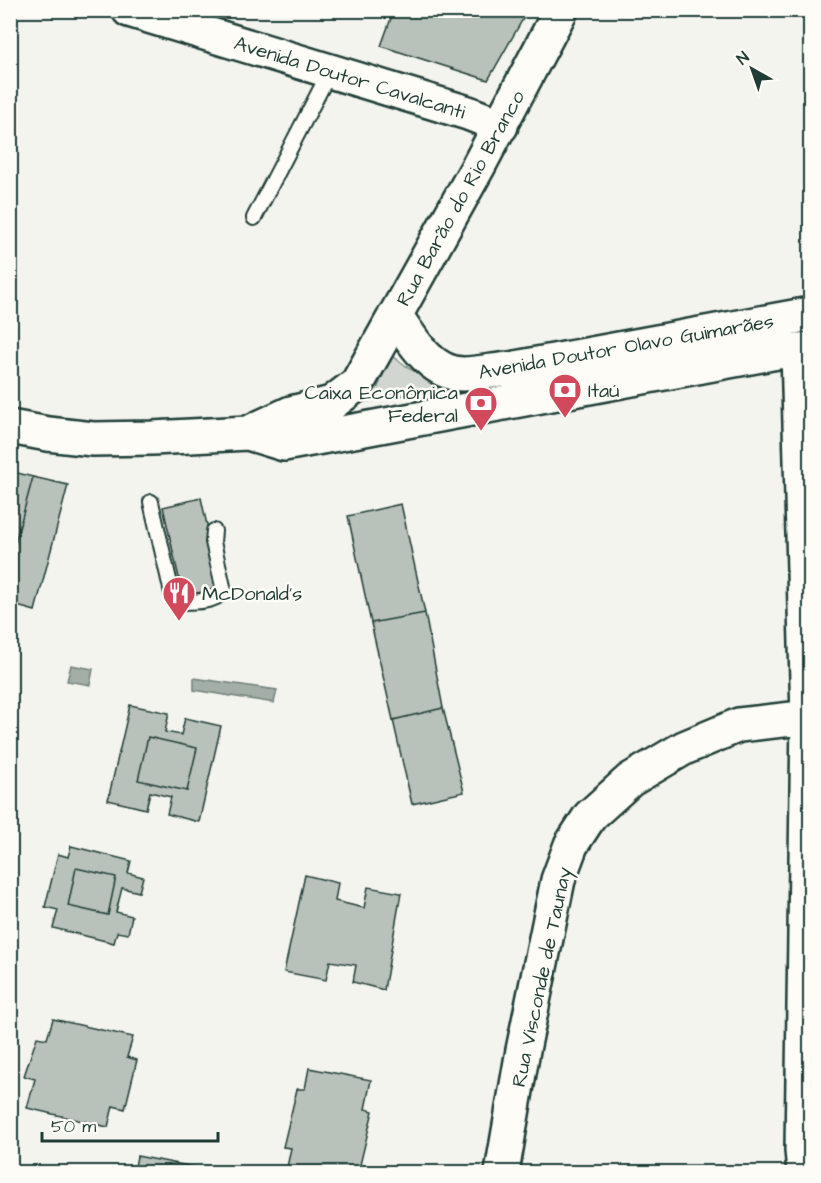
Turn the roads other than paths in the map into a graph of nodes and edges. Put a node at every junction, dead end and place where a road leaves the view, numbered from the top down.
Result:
1 (129, 10) edge
2 (561, 10) edge
3 (330, 71) junction
4 (464, 112) junction
5 (501, 126) junction
6 (254, 218) dead end
7 (441, 233) junction
8 (810, 314) edge
9 (395, 315) junction
10 (806, 345) edge
11 (10, 427) edge
12 (248, 433) junction
13 (151, 502) dead end
14 (214, 531) dead end
15 (809, 717) edge
16 (806, 1157) edge
17 (502, 1173) edge

1 - 3 main road, Avenida Doutor Cavalcanti
2 - 5 main road, Rua Barão do Rio Branco
3 - 4 main road, Avenida Doutor Cavalcanti
3 - 6 lane
4 - 5 main road, Avenida Doutor Cavalcanti
4 - 7 main road
5 - 7 main road, Rua Barão do Rio Branco
7 - 9 main road, Rua Barão do Rio Branco
8 - 9 main road, Avenida Doutor Olavo Guimarães
9 - 12 main road, Rua Barão do Rio Branco
10 - 12 main road, Avenida Doutor Olavo Guimarães
10 - 15 main road
11 - 12 main road
13 - 14 lane
15 - 16 main road
15 - 17 main road, Rua Visconde de Taunay

